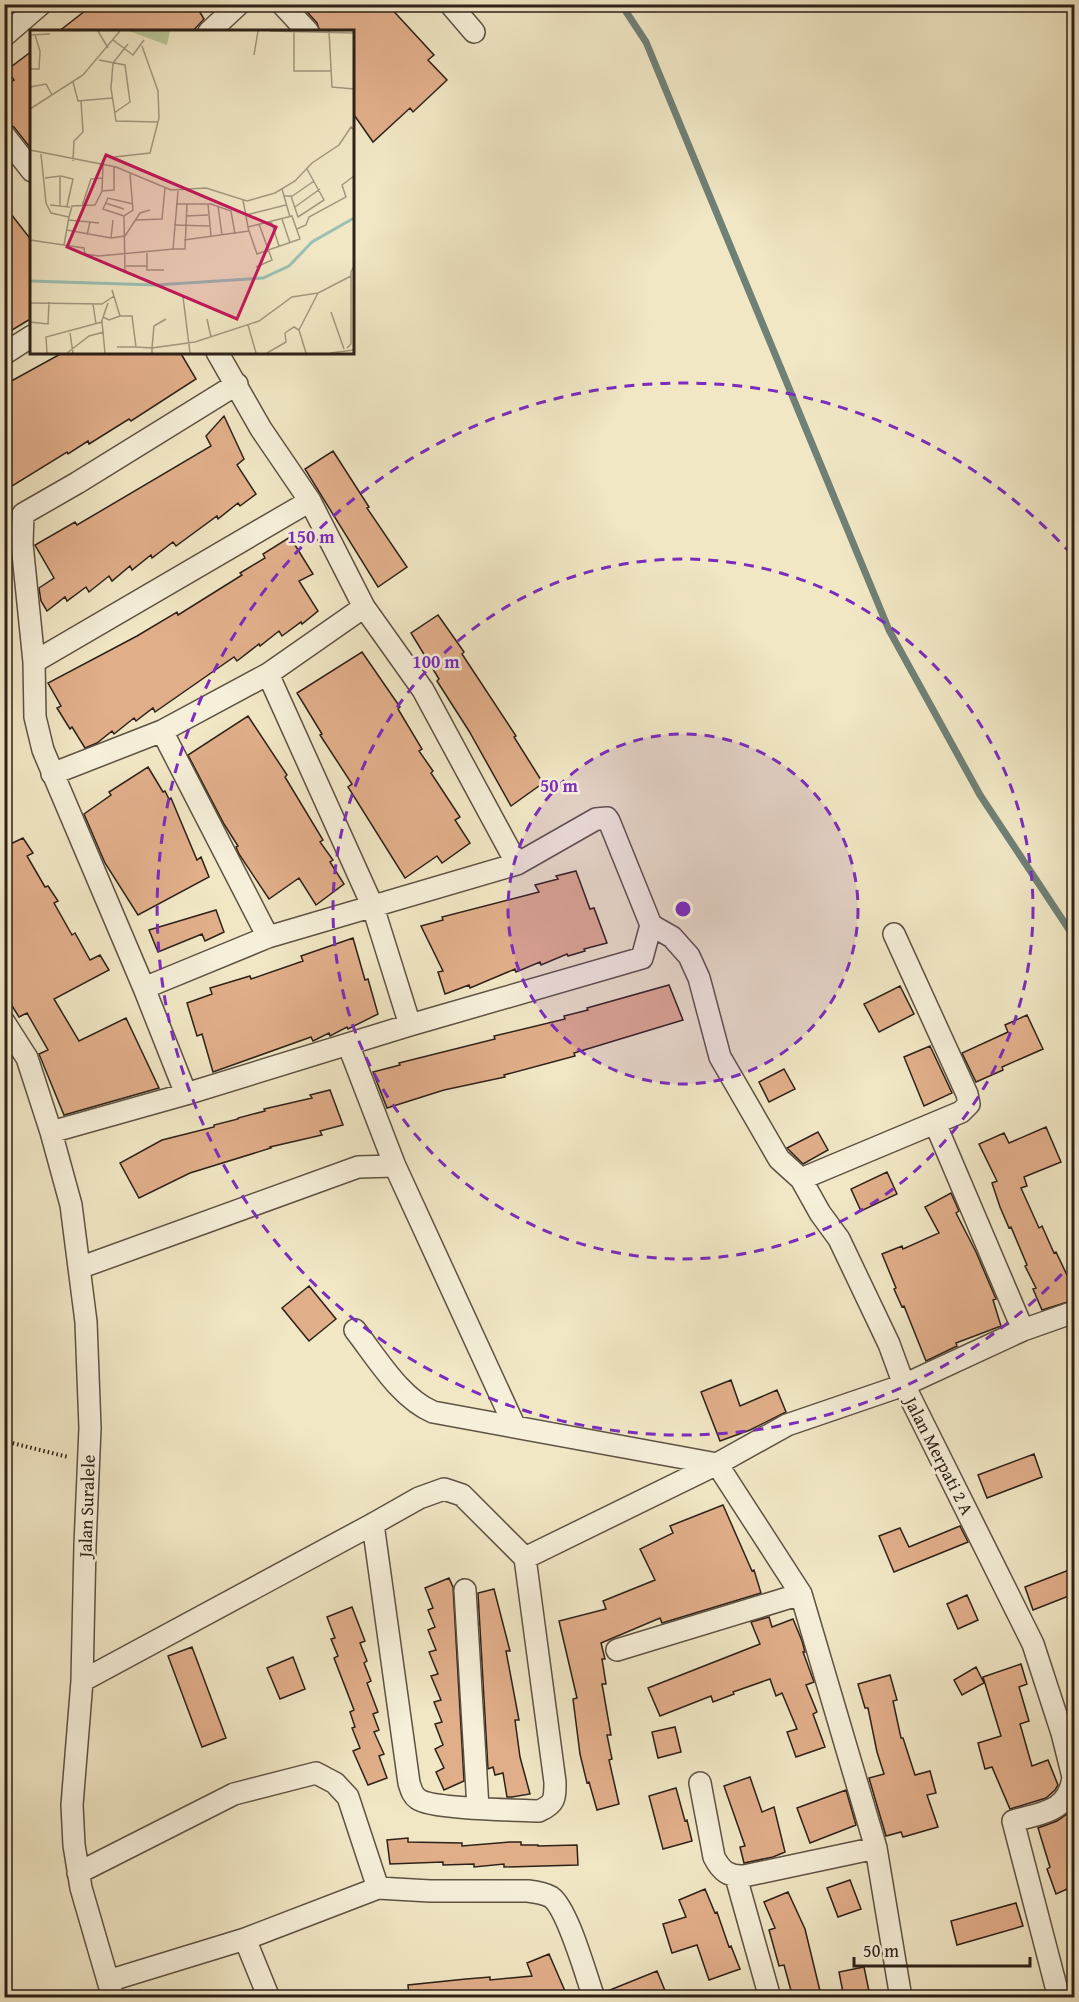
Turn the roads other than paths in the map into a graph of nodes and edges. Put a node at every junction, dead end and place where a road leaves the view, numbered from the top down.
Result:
1 (41, 4) edge
2 (239, 4) edge
3 (282, 4) edge
4 (450, 4) edge
5 (211, 30) edge
6 (306, 30) edge
7 (474, 32) dead end
8 (4, 36) edge
9 (4, 135) edge
10 (30, 168) edge
11 (30, 337) edge
12 (6, 351) edge
13 (218, 354) edge
14 (237, 384) junction
15 (310, 501) junction
16 (364, 607) junction
17 (34, 662) junction
18 (268, 674) junction
19 (162, 731) junction
20 (52, 774) junction
21 (517, 864) junction
22 (373, 907) junction
23 (651, 925) junction
24 (894, 934) dead end
25 (268, 937) junction
26 (144, 988) junction
27 (4, 1022) edge
28 (410, 1025) junction
29 (348, 1044) junction
30 (186, 1094) junction
31 (935, 1123) junction
32 (51, 1132) junction
33 (395, 1166) junction
34 (801, 1179) junction
35 (79, 1268) junction
36 (1074, 1312) edge
37 (355, 1330) dead end
38 (1023, 1330) junction
39 (904, 1385) junction
40 (514, 1427) junction
41 (717, 1464) junction
42 (373, 1524) junction
43 (525, 1558) junction
44 (465, 1590) dead end
45 (801, 1594) junction
46 (617, 1650) dead end
47 (82, 1681) junction
48 (700, 1783) dead end
49 (478, 1808) junction
50 (876, 1848) junction
51 (78, 1874) junction
52 (736, 1876) junction
53 (378, 1888) junction
54 (245, 1940) junction
55 (110, 1989) edge
56 (269, 1998) edge
57 (594, 1998) edge
58 (770, 1998) edge
59 (901, 1998) edge
60 (1059, 1998) edge

1 - 8 street
2 - 5 street
3 - 6 street
4 - 7 street
9 - 10 street
11 - 12 street
13 - 14 street
14 - 15 street
14 - 17 street
15 - 16 street
15 - 17 street
16 - 18 street
16 - 21 street
17 - 20 street
18 - 19 street
18 - 22 street
19 - 20 street
19 - 25 street
20 - 26 street
21 - 22 street
21 - 23 street
22 - 25 street
22 - 28 street
23 - 28 street
23 - 34 street, Jalan Merpati 2 A
24 - 31 street
25 - 26 street
26 - 30 street
27 - 32 street, Jalan Suralele
28 - 29 street
29 - 30 street
29 - 33 street
30 - 32 street
31 - 34 street
31 - 38 street
32 - 35 street, Jalan Suralele
33 - 35 street
33 - 40 street
34 - 39 street, Jalan Merpati 2 A
35 - 47 street, Jalan Suralele
36 - 38 street
37 - 40 street
38 - 39 street
39 - 41 street
39 - 60 street, Jalan Merpati 2 A
40 - 41 street
41 - 43 street
41 - 45 street
42 - 43 street
42 - 47 street
42 - 49 street
43 - 49 street
44 - 49 street
45 - 46 street
45 - 50 street
47 - 51 street, Jalan Suralele
48 - 52 street
50 - 52 street
50 - 59 street
51 - 53 street
51 - 55 street, Jalan Suralele
52 - 58 street
53 - 54 street
53 - 57 street
54 - 55 street
54 - 56 street

